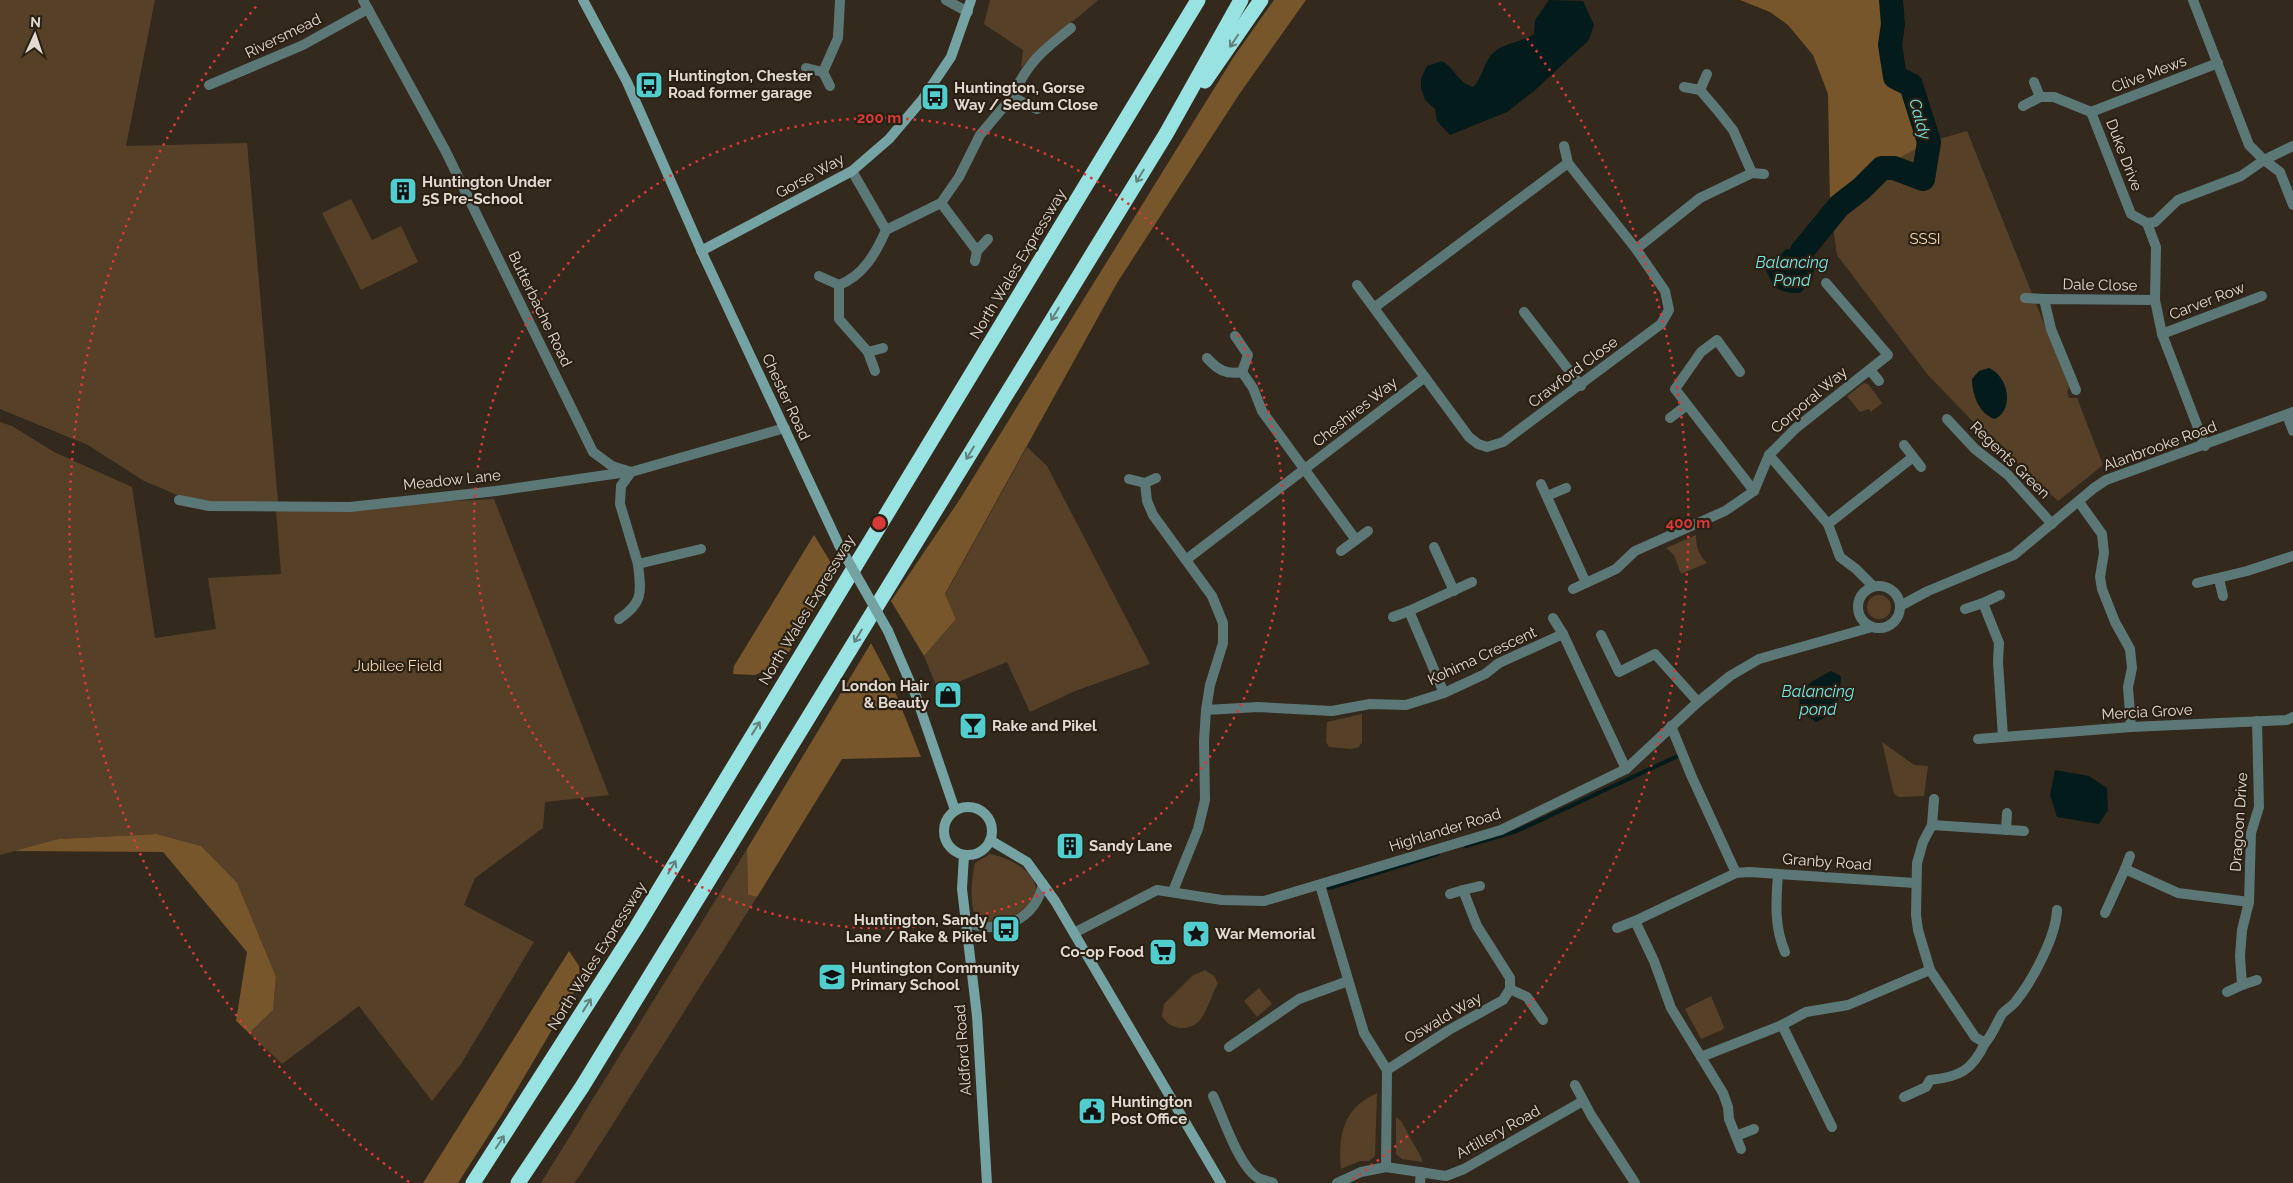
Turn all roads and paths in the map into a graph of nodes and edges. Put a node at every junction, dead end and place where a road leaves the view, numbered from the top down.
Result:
1 (583, 0) edge
2 (840, 0) edge
3 (946, 0) edge
4 (971, 0) edge
5 (1198, 0) edge
6 (1241, 0) edge
7 (1261, 0) edge
8 (2193, 0) edge
9 (365, 5) edge
10 (968, 12) junction
11 (1071, 28) dead end
12 (2218, 63) junction
13 (806, 68) dead end
14 (823, 72) junction
15 (1707, 74) dead end
16 (2034, 82) dead end
17 (209, 85) dead end
18 (830, 86) dead end
19 (1684, 87) dead end
20 (1700, 90) junction
21 (1012, 97) junction
22 (2040, 97) junction
23 (2023, 106) dead end
24 (1037, 109) dead end
25 (2091, 112) junction
26 (1166, 134) junction
27 (1564, 146) dead end
28 (2293, 146) edge
29 (2264, 160) junction
30 (1568, 163) junction
31 (852, 171) junction
32 (1752, 173) junction
33 (1764, 174) dead end
34 (941, 203) junction
35 (2293, 205) edge
36 (2147, 222) junction
37 (886, 230) junction
38 (988, 239) dead end
39 (1636, 249) junction
40 (701, 251) junction
41 (819, 276) dead end
42 (1826, 283) dead end
43 (1357, 285) dead end
44 (839, 286) junction
45 (2262, 296) dead end
46 (2025, 298) dead end
47 (2044, 299) junction
48 (2155, 300) junction
49 (1375, 307) junction
50 (1524, 312) dead end
51 (2162, 334) junction
52 (1235, 336) dead end
53 (883, 348) dead end
54 (868, 352) junction
55 (1207, 358) dead end
56 (1870, 370) junction
57 (875, 371) dead end
58 (1242, 372) junction
59 (1740, 372) dead end
60 (1425, 377) junction
61 (1879, 381) dead end
62 (1581, 386) junction
63 (2076, 390) dead end
64 (1687, 405) junction
65 (2290, 414) edge
66 (1670, 418) dead end
67 (1947, 419) dead end
68 (785, 428) junction
69 (2293, 431) edge
70 (1904, 445) dead end
71 (2205, 446) junction
72 (1769, 455) junction
73 (1913, 457) junction
74 (1921, 467) dead end
75 (1305, 471) junction
76 (631, 472) junction
77 (1156, 478) dead end
78 (1129, 479) dead end
79 (1145, 483) junction
80 (1541, 484) dead end
81 (1566, 488) dead end
82 (1754, 491) junction
83 (1547, 496) junction
84 (179, 500) dead end
85 (2079, 502) junction
86 (1828, 524) junction
87 (2052, 524) junction
88 (1368, 531) dead end
89 (1356, 540) junction
90 (1434, 547) dead end
91 (701, 549) dead end
92 (1341, 551) dead end
93 (2293, 556) edge
94 (1187, 559) junction
95 (638, 564) junction
96 (2219, 579) junction
97 (1472, 582) dead end
98 (1586, 583) junction
99 (2196, 584) dead end
100 (1868, 585) junction
101 (1573, 589) dead end
102 (1454, 591) junction
103 (1896, 594) junction
104 (2000, 595) dead end
105 (1917, 596) junction
106 (2223, 596) dead end
107 (1983, 603) junction
108 (1900, 606) junction
109 (1965, 609) dead end
110 (1409, 611) junction
111 (1393, 617) dead end
112 (1553, 618) dead end
113 (619, 619) dead end
114 (1862, 619) junction
115 (1872, 627) junction
116 (1563, 634) junction
117 (1846, 634) junction
118 (1601, 635) dead end
119 (1444, 693) junction
120 (1698, 702) junction
121 (1206, 710) junction
122 (2293, 717) edge
123 (2257, 721) junction
124 (1671, 726) junction
125 (2131, 727) junction
126 (2003, 737) junction
127 (1978, 739) dead end
128 (1626, 769) junction
129 (1934, 799) dead end
130 (956, 810) junction
131 (2007, 813) dead end
132 (1932, 825) junction
133 (2006, 830) junction
134 (2024, 831) dead end
135 (990, 840) junction
136 (964, 855) junction
137 (2130, 856) dead end
138 (2124, 870) junction
139 (1736, 873) junction
140 (1778, 874) junction
141 (1915, 883) junction
142 (1043, 884) junction
143 (1320, 885) junction
144 (1480, 886) dead end
145 (1463, 890) junction
146 (1173, 891) junction
147 (1450, 894) dead end
148 (2249, 902) junction
149 (2057, 910) dead end
150 (2105, 913) dead end
151 (1635, 921) junction
152 (966, 922) junction
153 (1617, 928) dead end
154 (1074, 933) junction
155 (1780, 938) junction
156 (1792, 938) dead end
157 (1785, 952) dead end
158 (1930, 970) junction
159 (2257, 980) dead end
160 (1348, 981) junction
161 (2242, 985) junction
162 (1510, 989) junction
163 (2227, 992) dead end
164 (1544, 1020) dead end
165 (1782, 1025) junction
166 (1984, 1044) junction
167 (1230, 1047) dead end
168 (1701, 1057) junction
169 (1386, 1070) junction
170 (1575, 1085) dead end
171 (1212, 1096) dead end
172 (1904, 1097) dead end
173 (1583, 1101) junction
174 (1832, 1127) dead end
175 (1754, 1128) dead end
176 (1736, 1136) junction
177 (1742, 1149) dead end
178 (1386, 1167) junction
179 (1420, 1178) edge
180 (473, 1183) edge
181 (518, 1183) edge
182 (987, 1183) edge
183 (1221, 1183) edge
184 (1273, 1183) edge
185 (1338, 1183) edge
186 (1635, 1183) edge

1 - 40 main road, Chester Road
2 - 14 street
3 - 10 street
4 - 10 main road, Gorse Way
180 -> 5 highway, North Wales Expressway
6 - 26 highway
7 -> 26 highway
8 - 12 street
9 - 17 street, Riversmead
9 - 76 street, Butterbache Road
10 - 31 main road, Gorse Way
11 - 21 street
12 - 25 street, Clive Mews
12 - 29 street
13 - 14 street
14 - 18 street
15 - 20 street
16 - 22 street
19 - 20 street
20 - 32 street
21 - 24 street
21 - 34 street
22 - 23 street
22 - 25 street, Duke Drive
25 - 36 street, Duke Drive
26 -> 181 highway
27 - 30 street, Crawford Close
28 - 29 street
29 - 35 street
29 - 36 street
30 - 39 street, Crawford Close
30 - 49 street
31 - 37 street
31 - 40 main road, Gorse Way
32 - 33 street
32 - 39 street
34 - 37 street
34 - 38 street
36 - 48 street
37 - 44 street
39 - 62 street, Crawford Close
40 - 68 main road, Chester Road
41 - 44 street
42 - 56 street, Corporal Way
43 - 49 street, Crawford Close
44 - 54 street
45 - 51 street, Carver Row
46 - 47 street, Dale Close
47 - 48 street, Dale Close
47 - 63 street, Dale Close
48 - 51 street
49 - 60 street, Crawford Close
50 - 62 street
51 - 71 street
52 - 58 street
53 - 54 street
54 - 57 street
55 - 58 street
56 - 61 street, Corporal Way
56 - 72 street, Corporal Way
58 - 75 street
59 - 64 street
60 - 62 street, Crawford Close
60 - 75 street, Cheshires Way
64 - 66 street
64 - 82 street
65 - 69 street
65 - 71 street, Alanbrooke Road
67 - 87 street, Regents Green
68 - 76 street
68 - 130 main road, Chester Road, bridge
70 - 73 street
71 - 85 street, Alanbrooke Road
72 - 82 street
72 - 86 street
73 - 74 street
73 - 86 street
75 - 89 street
75 - 94 street, Cheshires Way
76 - 84 street, Meadow Lane
76 - 95 street
77 - 79 street
78 - 79 street
79 - 94 street
80 - 83 street
81 - 83 street
82 - 98 street
83 - 98 street
85 - 87 street, Alanbrooke Road
85 - 125 street
86 - 100 street
87 - 105 street, Alanbrooke Road
88 - 89 street
89 - 92 street
90 - 102 street
91 - 95 street
93 - 96 street
94 - 121 street
95 - 113 street
96 - 99 street
96 - 106 street
97 - 102 street
98 - 101 street
100 - 103 street
100 - 114 street
102 - 110 street
103 - 105 street, Alanbrooke Road
103 - 108 street
104 - 107 street
105 - 108 street, Alanbrooke Road
107 - 109 street
107 - 126 street
108 - 115 street
110 - 111 street
110 - 119 street
112 - 116 street
114 - 115 street
114 - 117 street, Highlander Road
115 - 117 street, Highlander Road
116 - 119 street, Kohima Crescent
116 - 128 street
117 - 120 street, Highlander Road
118 - 120 street
119 - 121 street, Kohima Crescent
120 - 124 street, Highlander Road
121 - 146 street
122 - 123 street, Mercia Grove
123 - 125 street, Mercia Grove
123 - 148 street, Dragoon Drive
124 - 128 street, Highlander Road
124 - 139 street
125 - 126 street, Mercia Grove
126 - 127 street, Mercia Grove
128 - 143 street, Highlander Road
129 - 132 street
130 - 135 main road
130 - 136 main road
131 - 133 street
132 - 133 street
132 - 141 street
133 - 134 street
135 - 136 main road
135 - 142 main road
136 - 152 main road, Aldford Road
137 - 138 street
138 - 148 street
138 - 150 street
139 - 140 street, Granby Road
139 - 151 street
140 - 141 street, Granby Road
140 - 155 street
141 - 158 street
142 - 152 street
142 - 154 main road
143 - 146 street, Highlander Road
143 - 160 street
144 - 145 street
145 - 147 street
145 - 162 street
146 - 154 street, Highlander Road
148 - 161 street, Dragoon Drive
149 - 166 street
151 - 153 street
151 - 168 street
152 - 182 main road, Aldford Road
154 - 183 main road
155 - 156 street
155 - 157 street
158 - 165 street
158 - 166 street
159 - 161 street
160 - 167 street
160 - 169 street
161 - 163 street
162 - 164 street
162 - 169 street, Oswald Way
165 - 168 street
165 - 174 street
166 - 172 street
168 - 176 street
169 - 178 street
170 - 173 street
171 - 184 street
173 - 179 street, Artillery Road
173 - 186 street
175 - 176 street
176 - 177 street
178 - 179 street, Artillery Road
178 - 185 street, Artillery Road

